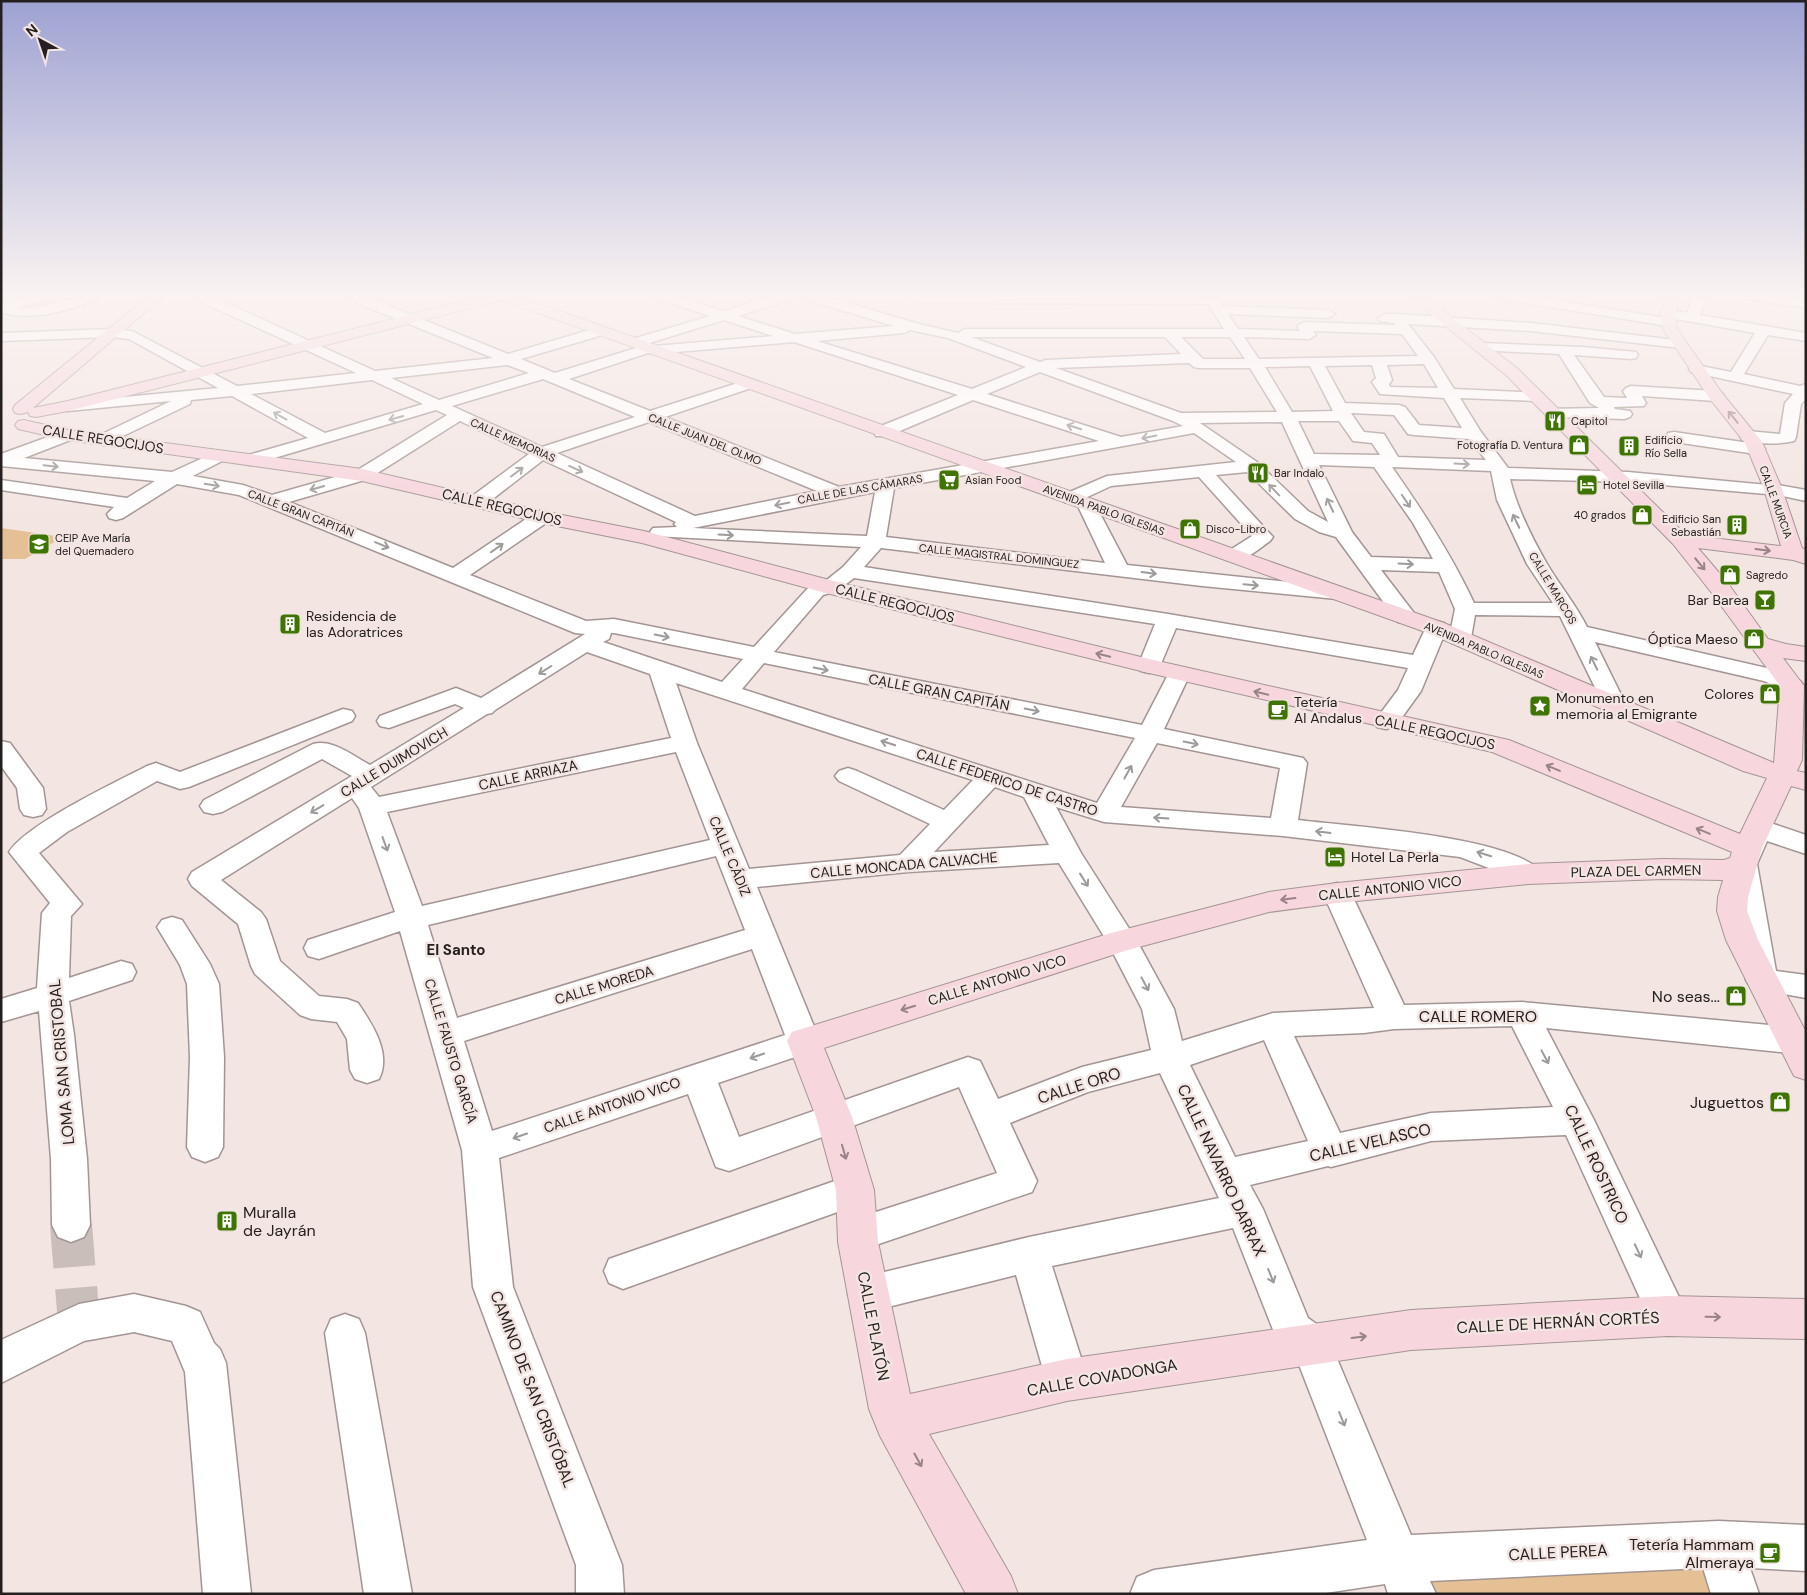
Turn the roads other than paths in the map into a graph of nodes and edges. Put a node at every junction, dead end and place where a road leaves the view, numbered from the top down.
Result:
1 (74, 369) edge
2 (195, 369) edge
3 (210, 369) edge
4 (358, 369) edge
5 (429, 369) edge
6 (533, 369) edge
7 (571, 369) edge
8 (708, 369) edge
9 (892, 369) edge
10 (1029, 369) edge
11 (1045, 369) edge
12 (1259, 369) edge
13 (1319, 369) edge
14 (1381, 369) edge
15 (1435, 369) edge
16 (1509, 369) edge
17 (1576, 369) edge
18 (1694, 369) edge
19 (1707, 369) edge
20 (1740, 369) edge
21 (200, 372) junction
22 (373, 376) junction
23 (549, 376) junction
24 (1735, 377) junction
25 (749, 384) junction
26 (234, 391) junction
27 (1805, 391) edge
28 (1449, 393) junction
29 (198, 395) junction
30 (974, 395) junction
31 (1536, 396) junction
32 (1716, 396) junction
33 (68, 406) junction
34 (438, 406) junction
35 (1607, 408) junction
36 (3, 410) dead end
37 (1342, 412) junction
38 (1552, 412) junction
39 (459, 415) junction
40 (1638, 415) dead end
41 (648, 416) junction
42 (1287, 416) junction
43 (1179, 418) junction
44 (22, 419) junction
45 (1196, 428) junction
46 (882, 432) junction
47 (1474, 434) junction
48 (68, 435) junction
49 (1674, 437) dead end
50 (323, 439) junction
51 (104, 440) junction
52 (1121, 442) junction
53 (1752, 443) junction
54 (542, 453) junction
55 (218, 456) junction
56 (1308, 459) junction
57 (251, 460) junction
58 (1385, 460) junction
59 (2, 461) edge
60 (1251, 466) junction
61 (984, 467) junction
62 (1501, 470) junction
63 (1203, 471) junction
64 (362, 475) junction
65 (174, 478) junction
66 (1619, 478) junction
67 (1, 485) edge
68 (885, 485) junction
69 (1774, 490) junction
70 (837, 493) junction
71 (1806, 496) edge
72 (272, 501) junction
73 (478, 501) junction
74 (1079, 501) junction
75 (130, 504) junction
76 (113, 516) dead end
77 (542, 516) junction
78 (692, 522) junction
79 (1343, 533) junction
80 (652, 534) junction
81 (1680, 540) junction
82 (876, 542) junction
83 (1234, 556) junction
84 (1801, 556) edge
85 (1366, 562) junction
86 (1447, 566) junction
87 (1120, 570) junction
88 (850, 571) junction
89 (457, 575) junction
90 (830, 587) junction
91 (1337, 593) junction
92 (1466, 609) junction
93 (1568, 610) junction
94 (1406, 617) junction
95 (1168, 620) junction
96 (614, 626) joint
97 (1436, 628) junction
98 (1580, 632) junction
99 (585, 636) junction
100 (1460, 638) junction
101 (1760, 644) junction
102 (1806, 654) edge
103 (757, 656) junction
104 (1420, 663) junction
105 (1149, 666) junction
106 (660, 670) junction
107 (1179, 674) junction
108 (1799, 677) edge
109 (727, 691) junction
110 (1616, 707) junction
111 (484, 708) junction
112 (343, 716) dead end
113 (389, 721) dead end
114 (1386, 722) junction
115 (1149, 734) junction
116 (685, 743) junction
117 (1, 748) edge
118 (1796, 772) edge
119 (848, 776) dead end
120 (990, 777) junction
121 (366, 790) junction
122 (1035, 792) junction
123 (214, 806) dead end
124 (33, 809) dead end
125 (1104, 814) junction
126 (946, 821) junction
127 (1283, 827) junction
128 (725, 845) junction
129 (1806, 845) edge
130 (1750, 847) junction
131 (1067, 853) junction
132 (908, 864) junction
133 (1528, 874) junction
134 (740, 880) junction
135 (1337, 893) junction
136 (411, 918) junction
137 (172, 927) dead end
138 (763, 935) junction
139 (1122, 940) junction
140 (319, 948) dead end
141 (121, 972) dead end
142 (1762, 980) junction
143 (1806, 987) edge
144 (52, 994) junction
145 (3, 1012) dead end
146 (1522, 1014) junction
147 (1394, 1016) junction
148 (1273, 1025) junction
149 (446, 1034) junction
150 (804, 1041) junction
151 (1798, 1053) edge
152 (1170, 1058) junction
153 (367, 1070) dead end
154 (698, 1076) junction
155 (834, 1117) junction
156 (989, 1118) junction
157 (1577, 1120) junction
158 (205, 1147) dead end
159 (480, 1150) junction
160 (1331, 1152) junction
161 (1225, 1175) junction
162 (855, 1190) junction
163 (1244, 1210) junction
164 (71, 1225) tunnel mouth
165 (858, 1234) junction
166 (1029, 1254) junction
167 (623, 1271) dead end
168 (868, 1294) junction
169 (1668, 1316) junction
170 (1806, 1319) edge
171 (345, 1333) dead end
172 (1311, 1344) junction
173 (1, 1363) edge
174 (1067, 1380) junction
175 (896, 1420) junction
176 (1718, 1544) junction
177 (1806, 1548) edge
178 (1406, 1576) edge
179 (228, 1594) edge
180 (388, 1594) edge
181 (600, 1594) edge
182 (993, 1594) edge
183 (1154, 1594) edge
184 (1735, 1594) edge

1 - 44 street
2 - 21 street
3 - 21 street
4 - 22 street, CALLE MEMORIAS
5 - 22 street
6 - 23 street, CALLE JUAN DEL OLMO
7 - 23 street
8 - 25 street, AVENIDA PABLO IGLESIAS
9 - 30 street
10 - 30 street
11 - 43 street
12 - 42 street
13 - 37 street
14 - 28 street
15 - 28 street
16 - 31 street
17 - 35 street
18 - 32 street, CALLE MURCIA
19 - 24 street
20 - 24 street
21 - 26 street
21 - 33 street
22 - 26 street
22 - 34 street, CALLE MEMORIAS
23 - 34 street
23 - 41 street, CALLE JUAN DEL OLMO
24 - 27 street
25 - 41 street
25 - 46 street, AVENIDA PABLO IGLESIAS
26 - 29 street
50 -> 26 street
27 - 53 street
28 - 31 street
28 - 47 street
29 - 33 street
29 - 51 street
30 - 46 street
52 -> 30 street
31 - 38 street
32 - 35 street
53 -> 32 street, CALLE MURCIA
33 - 44 street
34 - 39 street, CALLE MEMORIAS
34 -> 50 street
35 - 38 street
35 - 40 street
36 - 44 street
37 - 42 street
37 - 47 street
37 - 58 street
38 - 66 street
39 - 54 street, CALLE MEMORIAS
39 - 64 street
41 - 54 street
41 - 70 street, CALLE JUAN DEL OLMO
42 - 43 street
42 - 56 street
43 - 45 street
44 - 48 street, CALLE REGOCIJOS
45 -> 52 street, CALLE DE LAS CÁMARAS
45 - 60 street
46 - 61 street, AVENIDA PABLO IGLESIAS
47 - 62 street
48 - 51 street, CALLE REGOCIJOS
48 - 59 street
49 - 53 street, CALLE MURCIA
50 - 57 street
51 - 55 street, CALLE REGOCIJOS
52 - 61 street, CALLE DE LAS CÁMARAS
53 - 69 street, CALLE MURCIA
73 -> 54 street
54 -> 78 street, CALLE MEMORIAS
55 - 57 street, CALLE REGOCIJOS
55 - 65 street
56 - 58 street
79 -> 56 street
57 - 64 street, CALLE REGOCIJOS
58 -> 62 street
58 -> 86 street
59 -> 65 street, CALLE GRAN CAPITÁN
60 - 63 street
79 -> 60 street
61 - 68 street, CALLE DE LAS CÁMARAS
61 - 74 street, AVENIDA PABLO IGLESIAS
62 - 66 street
93 -> 62 street, CALLE MARCOS
63 - 74 street
63 - 83 street
64 -> 72 street
64 - 73 street, CALLE REGOCIJOS
65 -> 72 street, CALLE GRAN CAPITÁN
65 - 75 street
66 - 69 street
66 - 81 street
67 - 75 street
68 - 70 street, CALLE DE LAS CÁMARAS
68 - 82 street
69 - 71 street
69 - 84 street, CALLE MURCIA
70 -> 78 street, CALLE DE LAS CÁMARAS
72 -> 89 street, CALLE GRAN CAPITÁN
73 - 77 street, CALLE REGOCIJOS
74 - 83 street, AVENIDA PABLO IGLESIAS
74 - 87 street
75 - 76 street
77 - 80 street, CALLE REGOCIJOS
89 -> 77 street
78 - 80 street, CALLE DE LAS CÁMARAS
79 - 85 street
80 -> 82 street, CALLE MAGISTRAL DOMINGUEZ
80 - 90 street, CALLE REGOCIJOS
81 -> 84 street
81 -> 101 street
82 - 87 street, CALLE MAGISTRAL DOMINGUEZ
82 - 88 street
83 - 91 street, AVENIDA PABLO IGLESIAS
85 -> 86 street
85 - 94 street
86 - 92 street
87 -> 91 street, CALLE MAGISTRAL DOMINGUEZ
88 - 90 street
88 - 95 street
89 - 99 street, CALLE GRAN CAPITÁN
90 - 103 street
105 -> 90 street, CALLE REGOCIJOS
91 - 94 street, AVENIDA PABLO IGLESIAS
92 - 93 street
92 - 100 street
93 - 98 street, CALLE MARCOS
94 - 97 street, AVENIDA PABLO IGLESIAS
95 - 104 street
95 - 105 street
96 - 99 street, CALLE DUIMOVICH
96 -> 103 street, CALLE GRAN CAPITÁN
97 - 100 street, AVENIDA PABLO IGLESIAS
97 - 104 street
98 - 108 street
110 -> 98 street, CALLE MARCOS
99 - 106 street, CALLE FEDERICO DE CASTRO
99 -> 111 street, CALLE DUIMOVICH
100 - 110 street, AVENIDA PABLO IGLESIAS
101 - 102 street
101 - 108 street
103 - 109 street
103 -> 115 street, CALLE GRAN CAPITÁN
104 - 114 street
105 - 107 street, CALLE REGOCIJOS
106 - 109 street, CALLE FEDERICO DE CASTRO
106 - 116 street, CALLE CÁDIZ
114 -> 107 street, CALLE REGOCIJOS
107 - 115 street
108 - 118 street
120 -> 109 street, CALLE FEDERICO DE CASTRO
110 - 118 street, AVENIDA PABLO IGLESIAS
111 - 113 street
111 - 121 street, CALLE DUIMOVICH
112 - 144 street, LOMA SAN CRISTOBAL
130 -> 114 street, CALLE REGOCIJOS
125 -> 115 street
115 -> 127 street, CALLE GRAN CAPITÁN
116 - 121 street, CALLE ARRIAZA
116 - 128 street, CALLE CÁDIZ
117 - 124 street
118 - 130 street
119 - 126 street
120 - 122 street, CALLE FEDERICO DE CASTRO
120 - 126 street
121 - 123 street
121 -> 136 street, CALLE FAUSTO GARCÍA
121 -> 153 street, CALLE DUIMOVICH
122 - 125 street, CALLE FEDERICO DE CASTRO
122 - 131 street, CALLE NAVARRO DARRAX
127 -> 125 street, CALLE FEDERICO DE CASTRO
126 - 132 street
133 -> 127 street, CALLE FEDERICO DE CASTRO
128 - 134 street, CALLE CÁDIZ
128 - 136 street
129 - 130 street
130 - 133 street, PLAZA DEL CARMEN
130 - 142 street
131 - 132 street, CALLE MONCADA CALVACHE
131 -> 139 street, CALLE NAVARRO DARRAX
132 - 134 street, CALLE MONCADA CALVACHE
133 - 135 street, CALLE ANTONIO VICO
134 - 138 street, CALLE CÁDIZ
135 -> 139 street, CALLE ANTONIO VICO
135 - 147 street
136 - 140 street
136 - 149 street, CALLE FAUSTO GARCÍA
137 - 158 street
138 - 149 street, CALLE MOREDA
138 - 150 street, CALLE CÁDIZ
139 -> 150 street, CALLE ANTONIO VICO
139 -> 152 street, CALLE NAVARRO DARRAX
141 - 144 street
142 - 143 street
142 - 151 street
144 - 145 street
144 - 164 street, LOMA SAN CRISTOBAL
146 - 147 street, CALLE ROMERO
146 - 151 street, CALLE ROMERO
146 -> 157 street, CALLE ROSTRICO
147 - 148 street, CALLE ROMERO
148 - 152 street, CALLE ROMERO
148 - 160 street
149 - 159 street, CALLE FAUSTO GARCÍA
150 -> 154 street, CALLE ANTONIO VICO
150 - 155 street, CALLE PLATÓN
152 - 156 street, CALLE ORO
152 - 161 street, CALLE NAVARRO DARRAX
154 - 155 street
154 -> 159 street, CALLE ANTONIO VICO
155 - 156 street
155 -> 162 street, CALLE PLATÓN
156 - 165 street
157 - 160 street, CALLE VELASCO
157 -> 169 street, CALLE ROSTRICO
159 - 181 street, CAMINO DE SAN CRISTÓBAL
160 - 161 street, CALLE VELASCO
161 - 163 street, CALLE NAVARRO DARRAX
162 - 165 street, CALLE PLATÓN
162 - 167 street
163 - 166 street
163 -> 172 street, CALLE NAVARRO DARRAX
165 - 168 street, CALLE PLATÓN
166 - 168 street
166 - 174 street
168 - 175 street, CALLE PLATÓN
169 -> 170 street, CALLE DE HERNÁN CORTÉS
172 -> 169 street, CALLE DE HERNÁN CORTÉS
171 - 180 street
172 - 174 street, CALLE COVADONGA
172 -> 178 street, CALLE NAVARRO DARRAX
173 - 179 street
174 - 175 street, CALLE COVADONGA
175 -> 182 street, CALLE PLATÓN
176 - 177 street, CALLE PEREA
176 - 178 street, CALLE PEREA
176 - 184 street
178 - 183 street, CALLE PEREA

